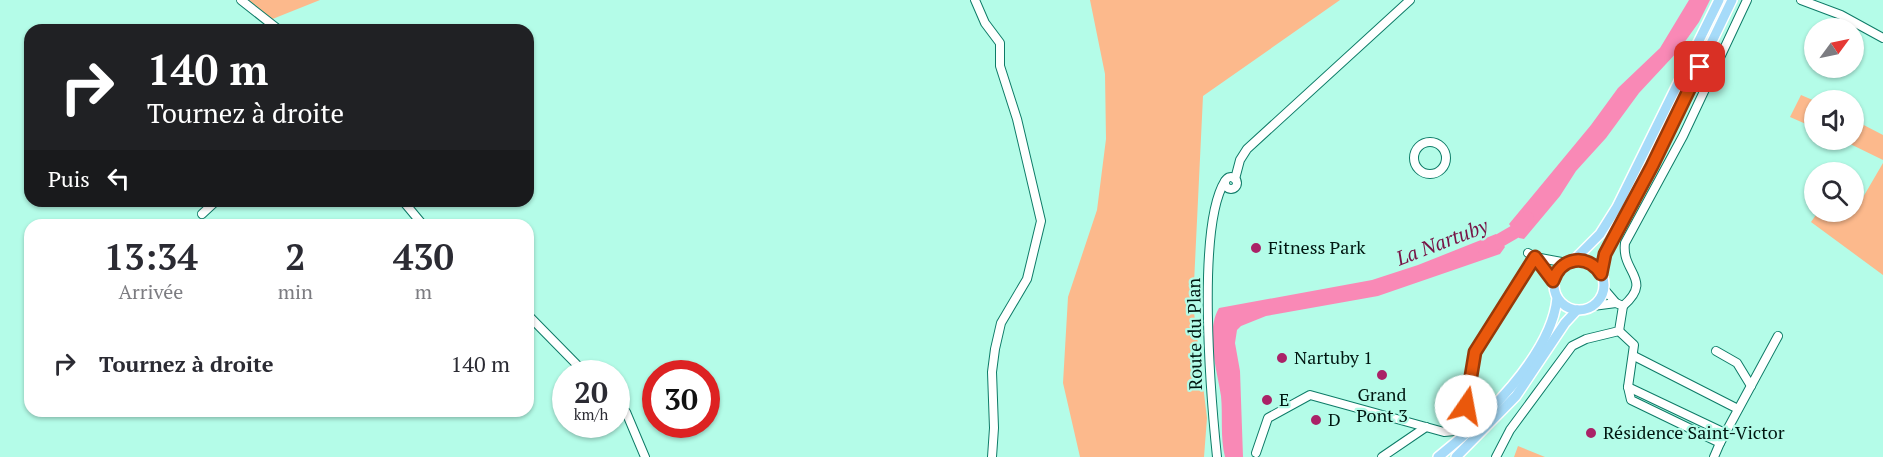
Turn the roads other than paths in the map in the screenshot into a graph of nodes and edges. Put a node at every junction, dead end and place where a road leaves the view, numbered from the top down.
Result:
1 (241, 0) edge
2 (975, 0) edge
3 (1410, 0) edge
4 (1719, 0) edge
5 (1732, 0) edge
6 (1747, 0) edge
7 (1801, 0) edge
8 (271, 24) edge
9 (1883, 38) edge
10 (1240, 160) junction
11 (1423, 173) joint
12 (1235, 179) junction
13 (1226, 181) junction
14 (1231, 189) junction
15 (210, 207) edge
16 (409, 207) edge
17 (1216, 210) junction
18 (202, 214) dead end
19 (418, 219) edge
20 (1531, 255) junction
21 (1570, 261) junction
22 (1601, 274) junction
23 (1553, 281) junction
24 (1604, 289) junction
25 (1557, 298) junction
26 (1619, 305) junction
27 (1593, 306) junction
28 (1577, 310) junction
29 (534, 321) edge
30 (1619, 331) junction
31 (1778, 336) dead end
32 (1716, 351) dead end
33 (1634, 356) junction
34 (572, 360) edge
35 (1750, 386) junction
36 (1628, 387) junction
37 (1738, 409) junction
38 (630, 421) edge
39 (1426, 427) junction
40 (1725, 433) junction
41 (1720, 443) junction
42 (1256, 453) dead end
43 (645, 457) edge
44 (992, 457) edge
45 (1216, 457) edge
46 (1382, 457) edge
47 (1438, 457) edge
48 (1456, 457) edge
49 (1497, 457) edge
50 (1714, 457) edge

1 - 8 street
2 - 44 street
3 - 10 street, Route du Plan
4 - 21 main road
5 - 22 main road
6 - 26 street
7 - 9 street
10 - 12 street, Route du Plan
10 - 13 street, Route du Plan
11 - 11 street
12 - 13 street
12 - 14 street
13 - 14 street
13 - 17 street, Route du Plan
14 - 17 street, Route du Plan
15 - 18 street
16 - 19 street
17 - 45 street, Route du Plan
20 - 21 street
20 - 23 street
20 - 39 street
21 - 22 main road
21 - 23 main road
22 - 24 main road
23 - 25 main road
24 - 26 street
24 - 27 main road
25 - 28 main road
25 - 47 main road
26 - 27 street
26 - 30 street
27 - 28 main road
28 - 48 main road
29 - 34 street
30 - 33 street
30 - 49 street
31 - 35 street
32 - 35 street
33 - 36 street
33 - 37 street
35 - 37 street
36 - 40 street
36 - 41 street
37 - 40 street
38 - 43 street
39 - 42 street
39 - 46 street
40 - 41 street
41 - 50 street

